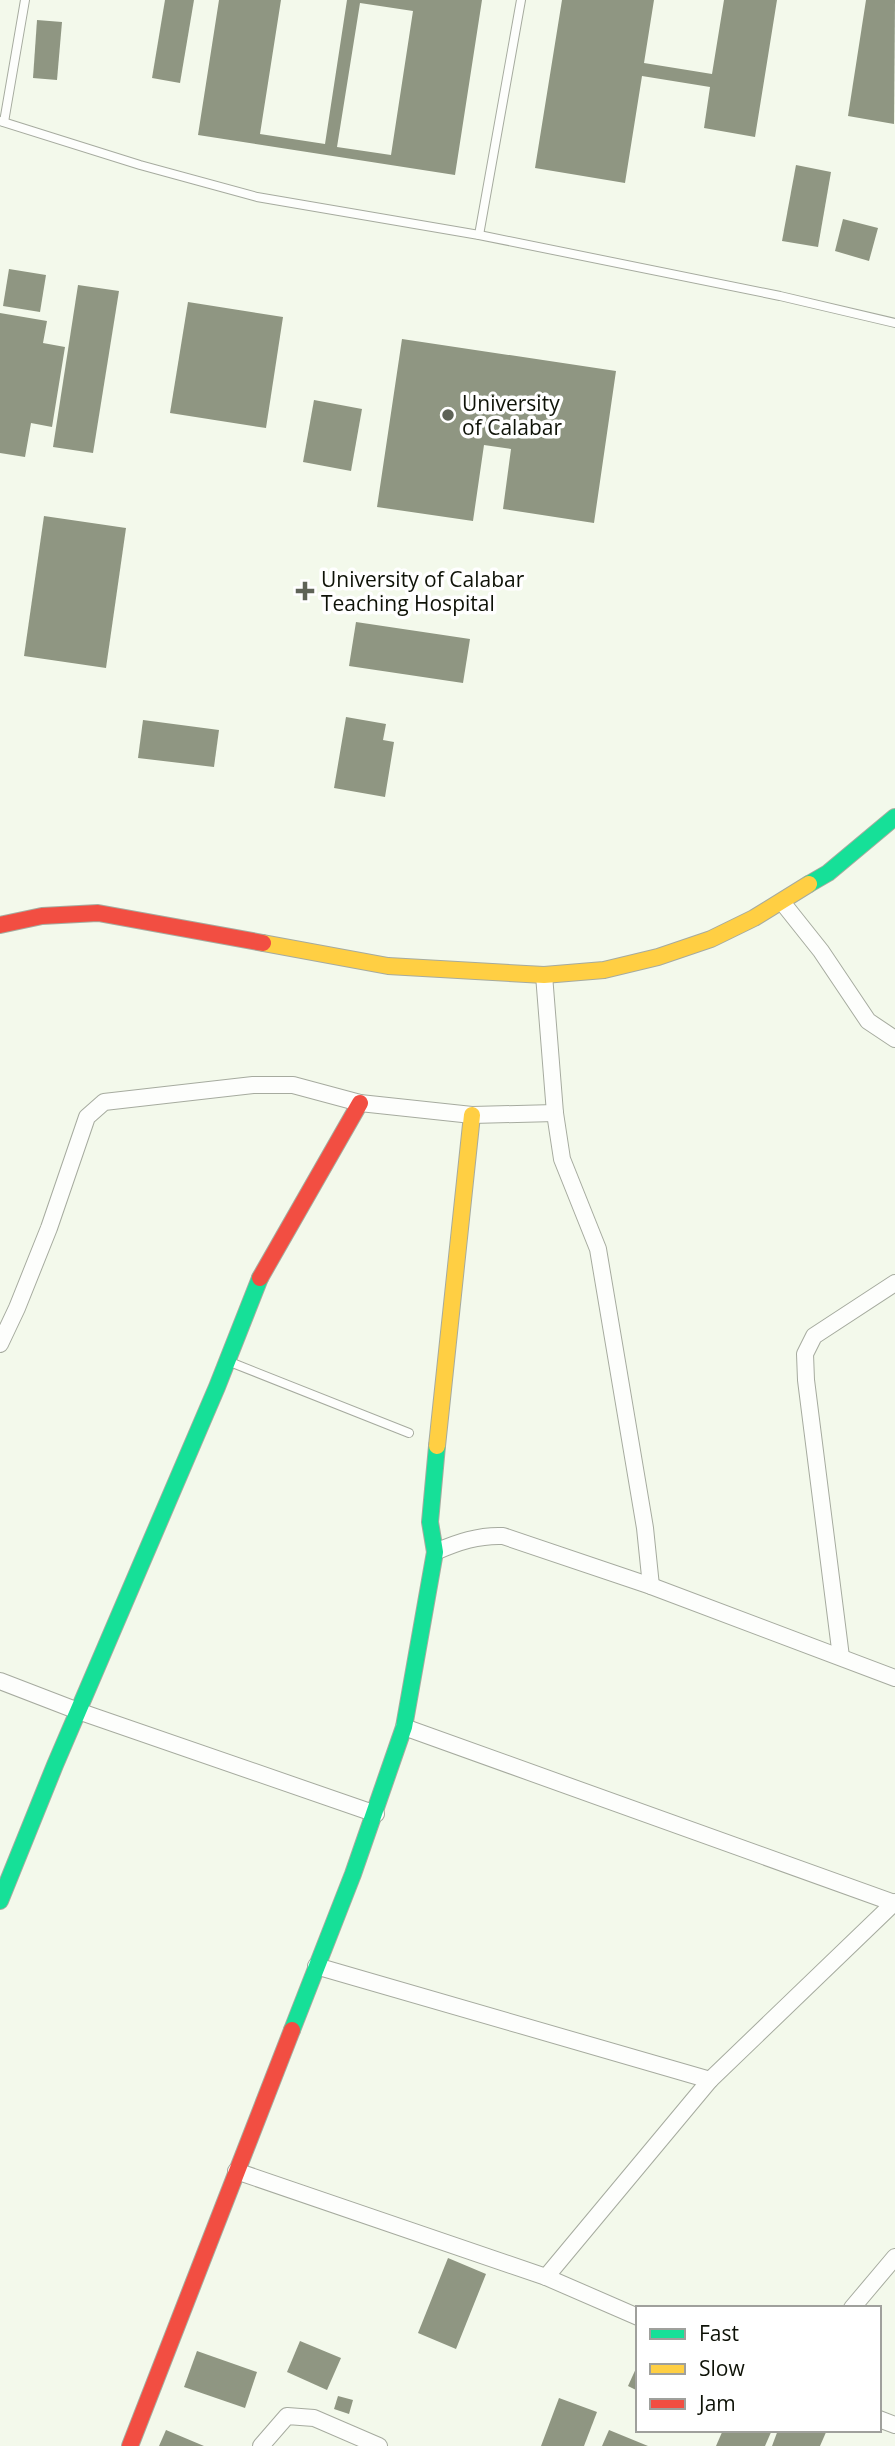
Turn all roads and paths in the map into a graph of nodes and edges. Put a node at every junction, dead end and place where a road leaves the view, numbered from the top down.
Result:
1 (25, 0) edge
2 (521, 0) edge
3 (2, 122) edge
4 (479, 234) junction
5 (895, 323) edge
6 (895, 817) edge
7 (782, 902) junction
8 (0, 925) edge
9 (544, 975) junction
10 (895, 1040) edge
11 (360, 1103) junction
12 (555, 1113) junction
13 (472, 1115) junction
14 (895, 1283) edge
15 (0, 1344) edge
16 (227, 1361) junction
17 (409, 1433) dead end
18 (435, 1552) junction
19 (651, 1586) junction
20 (841, 1657) junction
21 (895, 1678) edge
22 (0, 1681) edge
23 (78, 1711) junction
24 (404, 1727) junction
25 (376, 1814) junction
26 (0, 1901) edge
27 (894, 1903) edge
28 (316, 1966) junction
29 (710, 2080) junction
30 (236, 2171) junction
31 (895, 2257) edge
32 (546, 2277) junction
33 (854, 2306) edge
34 (636, 2316) edge
35 (130, 2446) edge
36 (261, 2446) edge
37 (379, 2446) edge

1 - 3 lane
2 - 4 lane
3 - 4 lane
4 - 5 lane
6 - 7 street
7 - 9 street
7 - 10 street
8 - 9 street
9 - 12 street
11 - 13 street
11 - 15 street
11 - 16 street
12 - 13 street
12 - 19 street
13 - 18 street
14 - 20 street
16 - 17 lane
16 - 23 street
18 - 19 street
18 - 24 street
19 - 20 street
20 - 21 street
22 - 23 street
23 - 25 street
23 - 26 street
24 - 25 street
24 - 27 street
25 - 28 street
27 - 29 street
28 - 29 street
28 - 30 street
29 - 32 street
30 - 32 street
30 - 35 street
31 - 33 street
32 - 34 street
36 - 37 street

